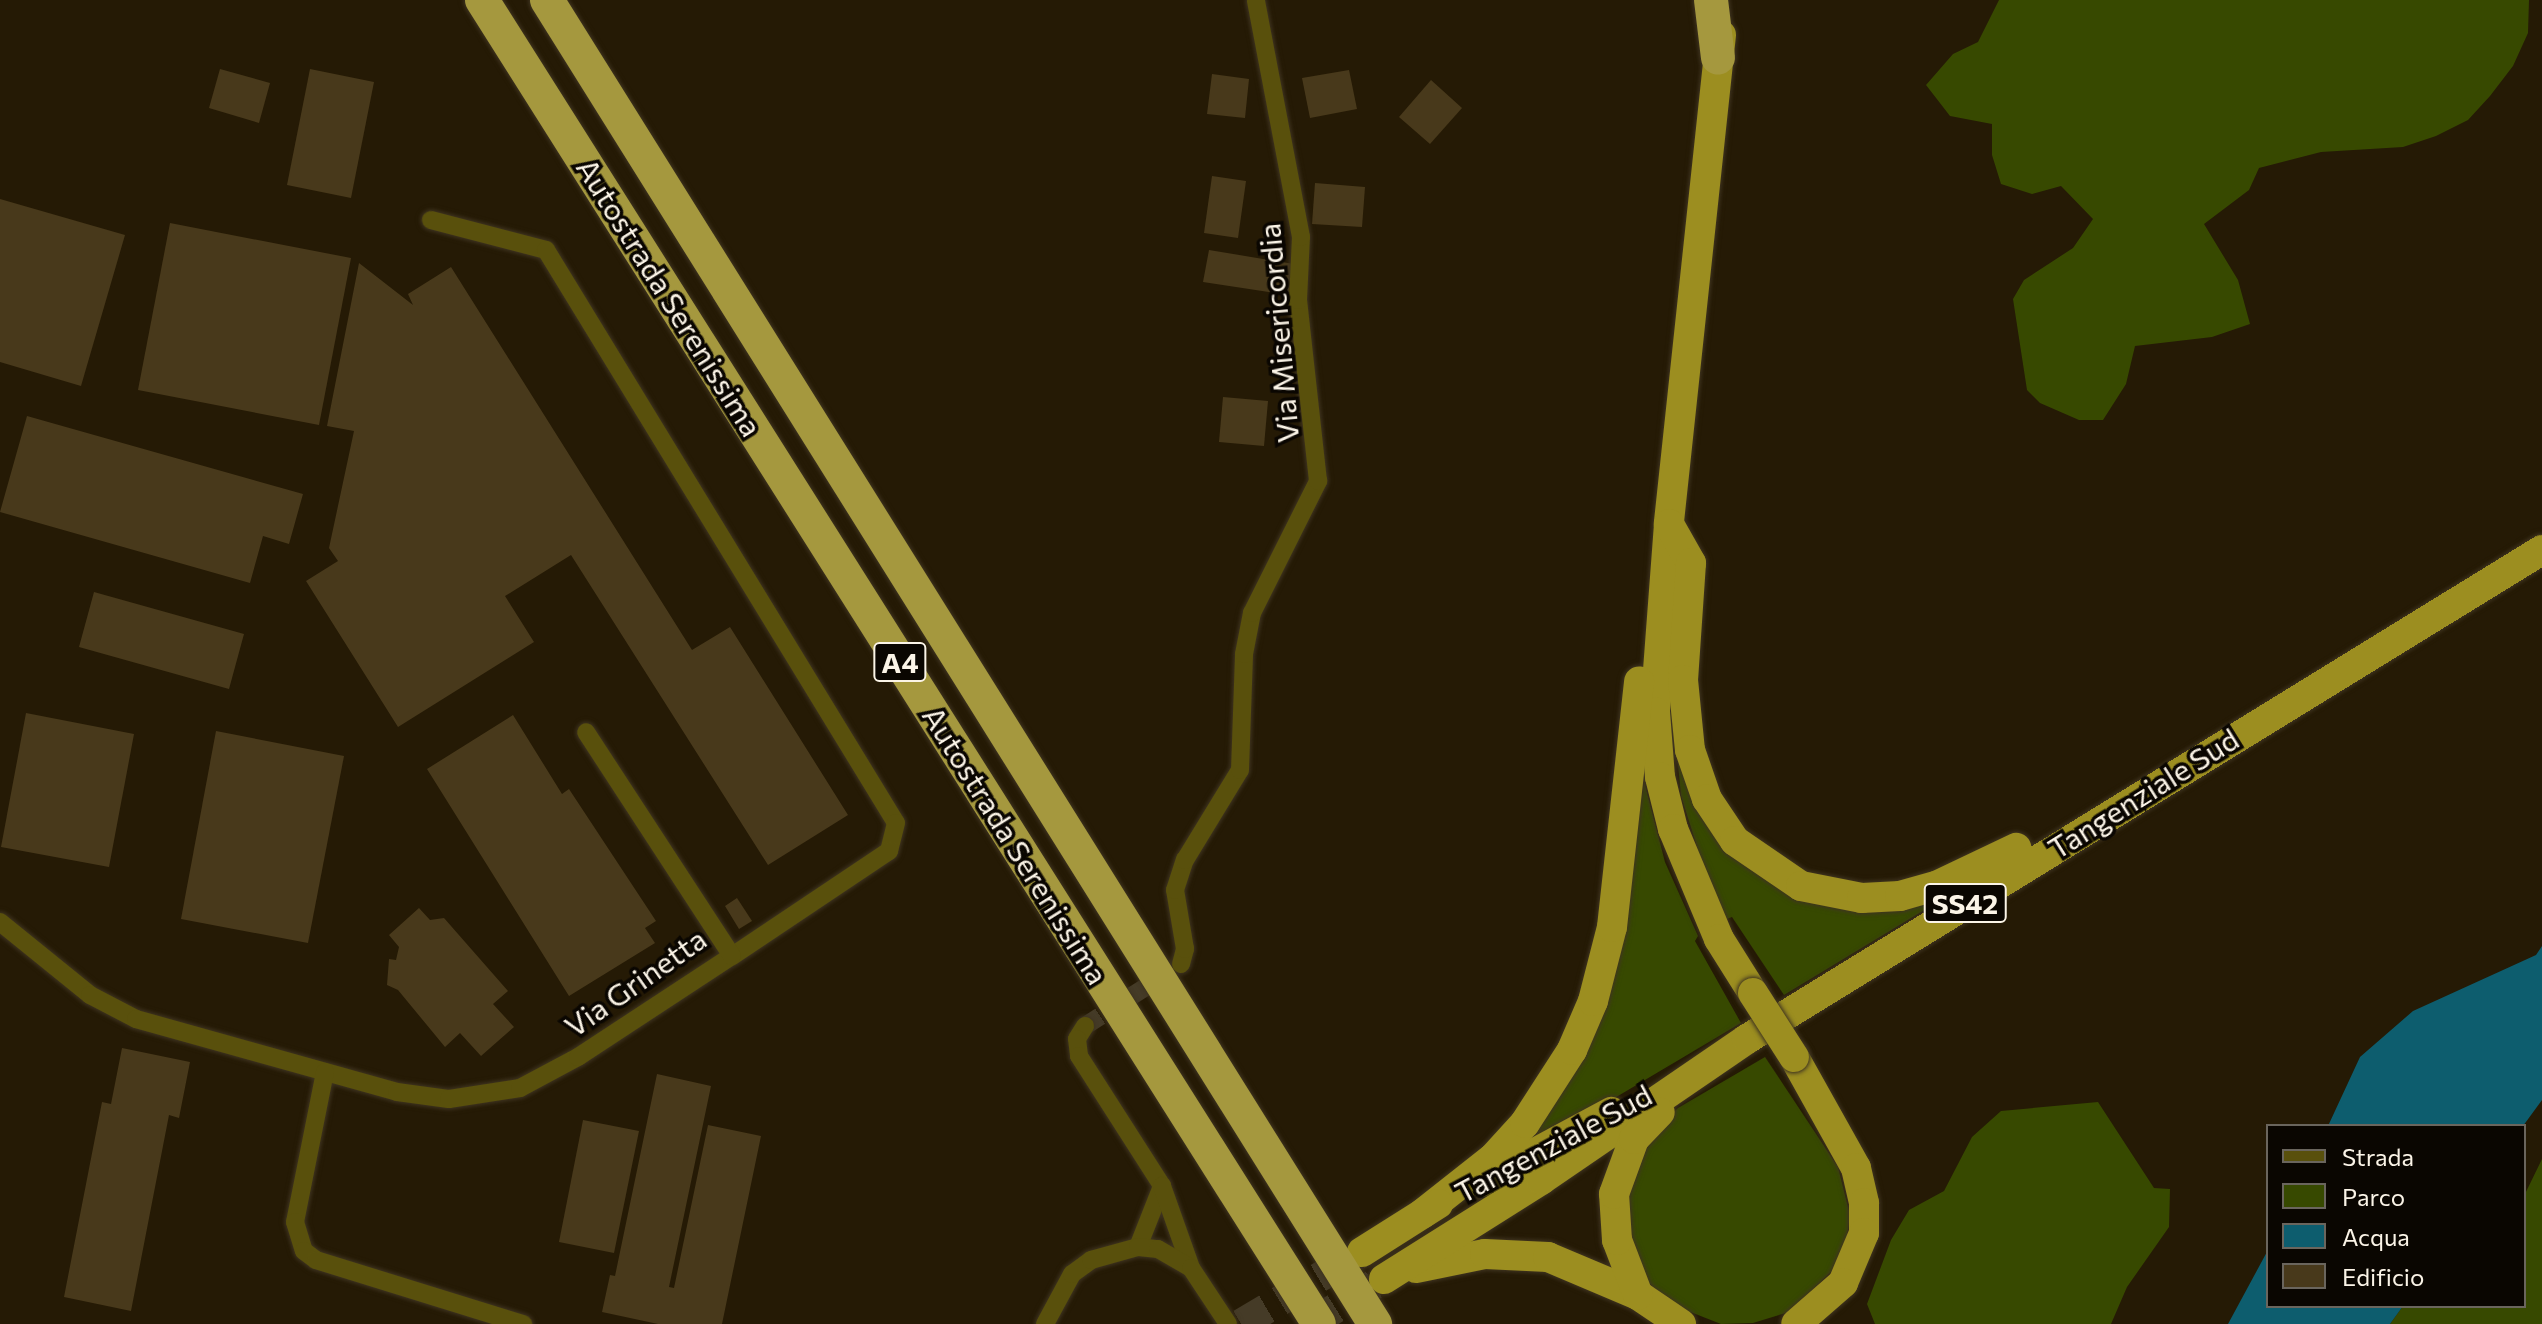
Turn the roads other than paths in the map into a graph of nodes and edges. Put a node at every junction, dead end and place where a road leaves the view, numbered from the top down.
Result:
1 (482, 0) edge
2 (547, 0) edge
3 (1256, 0) edge
4 (1711, 0) edge
5 (1724, 0) edge
6 (1718, 58) junction
7 (431, 220) dead end
8 (1669, 524) junction
9 (2542, 550) edge
10 (586, 732) dead end
11 (2183, 768) junction
12 (0, 922) edge
13 (732, 956) junction
14 (1181, 964) dead end
15 (1085, 1026) dead end
16 (1747, 1039) junction
17 (325, 1072) junction
18 (1162, 1186) junction
19 (1422, 1214) junction
20 (1138, 1247) junction
21 (1362, 1252) tunnel mouth
22 (1191, 1268) junction
23 (1638, 1295) junction
24 (523, 1324) edge
25 (1045, 1324) edge
26 (1228, 1324) edge
27 (1319, 1324) edge
28 (1375, 1324) edge
29 (1681, 1324) edge
30 (1796, 1324) edge

1 - 27 highway, Autostrada Serenissima / A4
2 - 28 highway, Autostrada Serenissima / A4
3 - 14 street, Via Misericordia
4 - 6 highway
5 - 6 highway
6 - 8 highway
7 - 13 street
8 - 11 highway
8 - 19 highway
8 - 30 highway, bridge
9 - 11 highway, Tangenziale Sud / SS42
10 - 13 street, Via Grinetta
11 - 16 highway, Tangenziale Sud / SS42
12 - 17 street, Via Grinetta
13 - 17 street, Via Grinetta
15 - 18 street
16 - 19 highway, Tangenziale Sud / SS42
16 - 23 highway
16 - 23 highway, Tangenziale Sud / SS42
17 - 24 street
18 - 20 street
18 - 22 street
19 - 21 highway, Tangenziale Sud / SS42
20 - 22 street
20 - 25 street
22 - 26 street
23 - 29 highway

